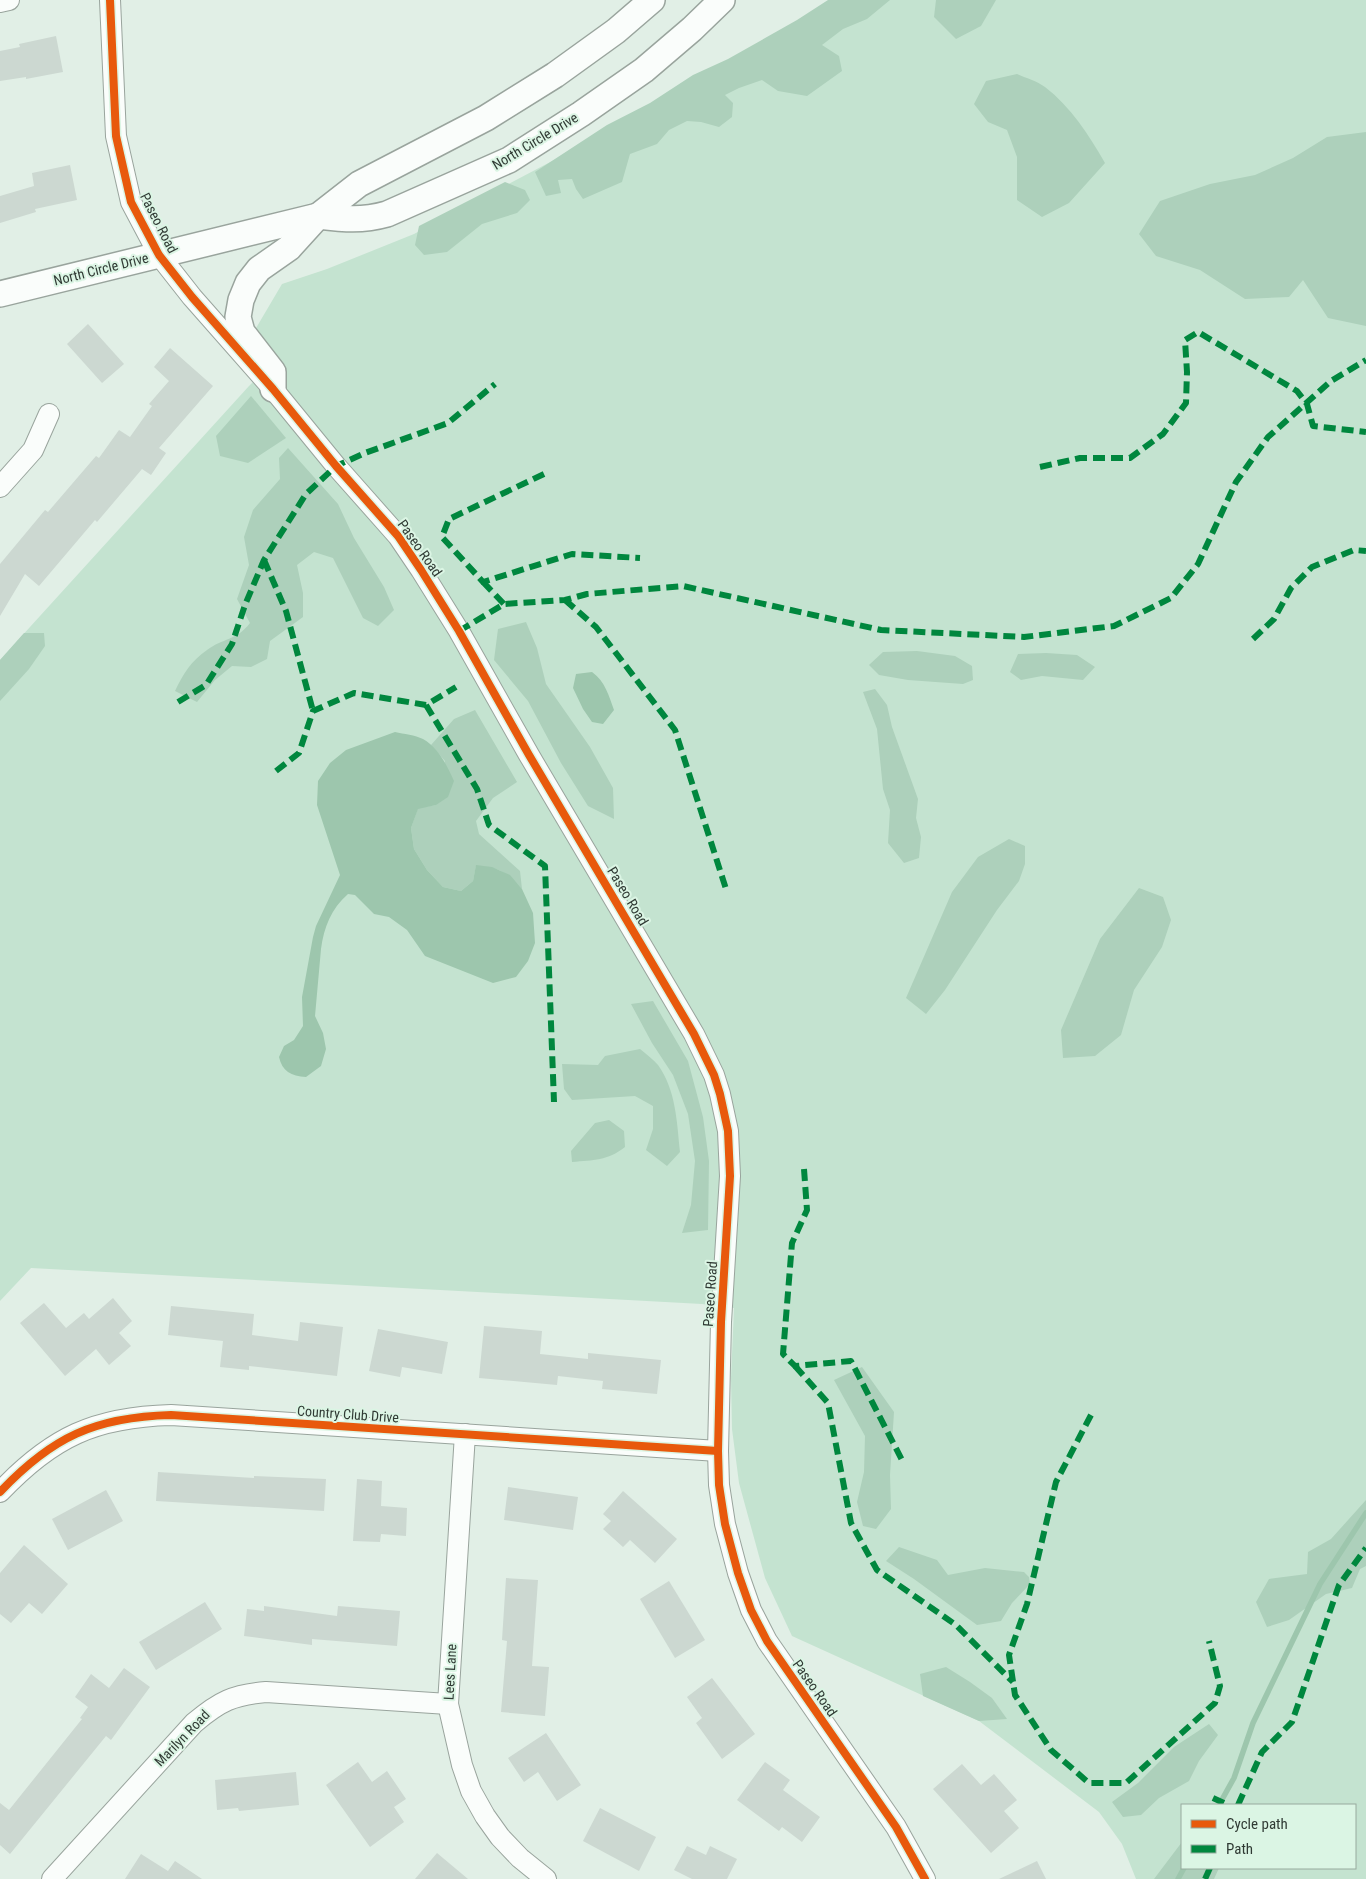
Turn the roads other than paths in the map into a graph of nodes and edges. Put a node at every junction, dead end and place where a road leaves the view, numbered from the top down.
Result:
1 (9, 0) edge
2 (110, 0) edge
3 (652, 0) edge
4 (722, 0) edge
5 (0, 2) edge
6 (318, 216) junction
7 (159, 255) junction
8 (0, 294) edge
9 (273, 389) junction
10 (49, 414) dead end
11 (0, 487) edge
12 (465, 1434) junction
13 (718, 1451) junction
14 (0, 1492) edge
15 (448, 1704) junction
16 (52, 1879) edge
17 (546, 1879) edge
18 (924, 1879) edge

1 - 5 street
2 - 7 street, Paseo Road
3 - 6 main road, North Circle Drive
4 - 6 main road, North Circle Drive
6 - 7 main road, North Circle Drive
6 - 9 main road
7 - 8 main road, North Circle Drive
7 - 9 street, Paseo Road
9 - 13 street, Paseo Road
10 - 11 street
12 - 13 street, Country Club Drive
12 - 14 street, Country Club Drive
12 - 15 street, Lees Lane
13 - 18 street, Paseo Road
15 - 16 street, Marilyn Road
15 - 17 street, Lees Lane

